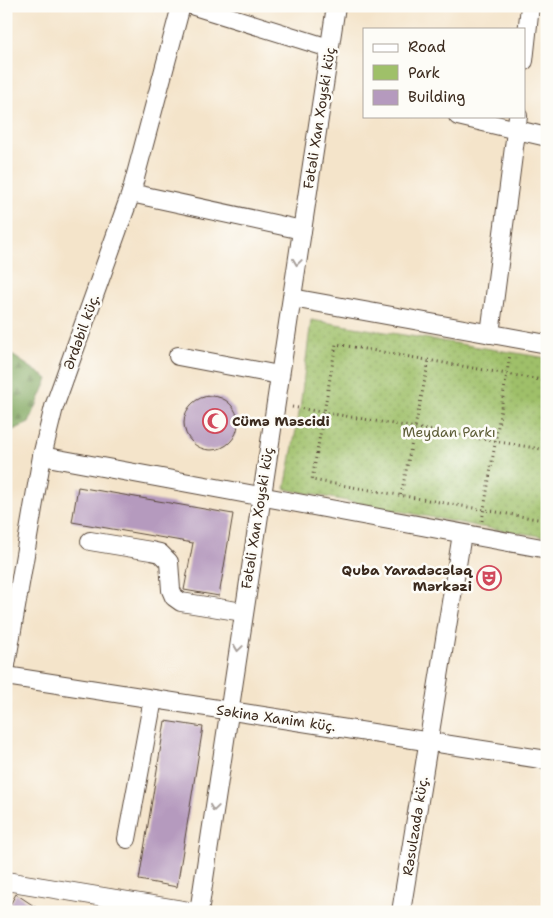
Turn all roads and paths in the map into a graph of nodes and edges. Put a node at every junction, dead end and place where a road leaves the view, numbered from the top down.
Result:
1 (181, 6) edge
2 (194, 6) edge
3 (336, 6) edge
4 (530, 6) edge
5 (526, 43) edge
6 (329, 48) junction
7 (473, 118) edge
8 (517, 124) edge
9 (547, 137) edge
10 (131, 193) junction
11 (302, 230) junction
12 (292, 298) junction
13 (490, 334) junction
14 (514, 338) junction
15 (547, 344) edge
16 (178, 356) dead end
17 (429, 360) junction
18 (507, 374) junction
19 (279, 375) junction
20 (547, 381) edge
21 (274, 404) junction
22 (324, 413) junction
23 (416, 428) junction
24 (496, 441) junction
25 (547, 450) edge
26 (42, 456) junction
27 (401, 495) junction
28 (260, 497) junction
29 (547, 501) edge
30 (484, 510) junction
31 (471, 535) junction
32 (90, 541) dead end
33 (547, 549) edge
34 (243, 612) junction
35 (6, 665) edge
36 (6, 676) edge
37 (153, 699) junction
38 (228, 712) junction
39 (429, 740) junction
40 (547, 760) edge
41 (127, 839) dead end
42 (6, 880) edge
43 (195, 912) edge
44 (199, 912) edge
45 (401, 912) edge

1 - 10 street, Ərdəbil küç.
2 - 6 street
3 - 6 street, Fətəli Xan Xoyski küç
4 - 5 street
6 - 11 street, Fətəli Xan Xoyski küç
7 - 8 street
8 - 9 street
8 - 13 street
10 - 11 street
10 - 26 street, Ərdəbil küç.
11 -> 12 street, Fətəli Xan Xoyski küç
12 - 13 street
12 - 19 street, Fətəli Xan Xoyski küç
13 - 14 street
14 - 15 street
14 - 18 path
16 - 19 street
17 - 18 path
17 - 22 path
17 - 23 path
18 - 20 path
18 - 24 path
19 - 21 street, Fətəli Xan Xoyski küç
21 - 22 path
21 - 28 street, Fətəli Xan Xoyski küç
22 - 23 path
22 - 27 path
23 - 24 path
23 - 27 path
24 - 25 path
24 - 30 path
26 - 28 street
26 - 35 street, Ərdəbil küç.
27 - 30 path
28 - 31 street
28 - 34 street, Fətəli Xan Xoyski küç
29 - 30 path
30 - 31 path
31 - 33 street
31 - 39 street, Rəsulzadə küç.
32 - 34 street
34 -> 38 street, Fətəli Xan Xoyski küç
36 - 37 street, Səkinə Xanim küç.
37 - 38 street, Səkinə Xanim küç.
37 - 41 street
38 - 39 street, Səkinə Xanim küç.
38 -> 44 street, Fətəli Xan Xoyski küç
39 - 40 street, Səkinə Xanim küç.
39 - 45 street, Rəsulzadə küç.
42 - 43 street

